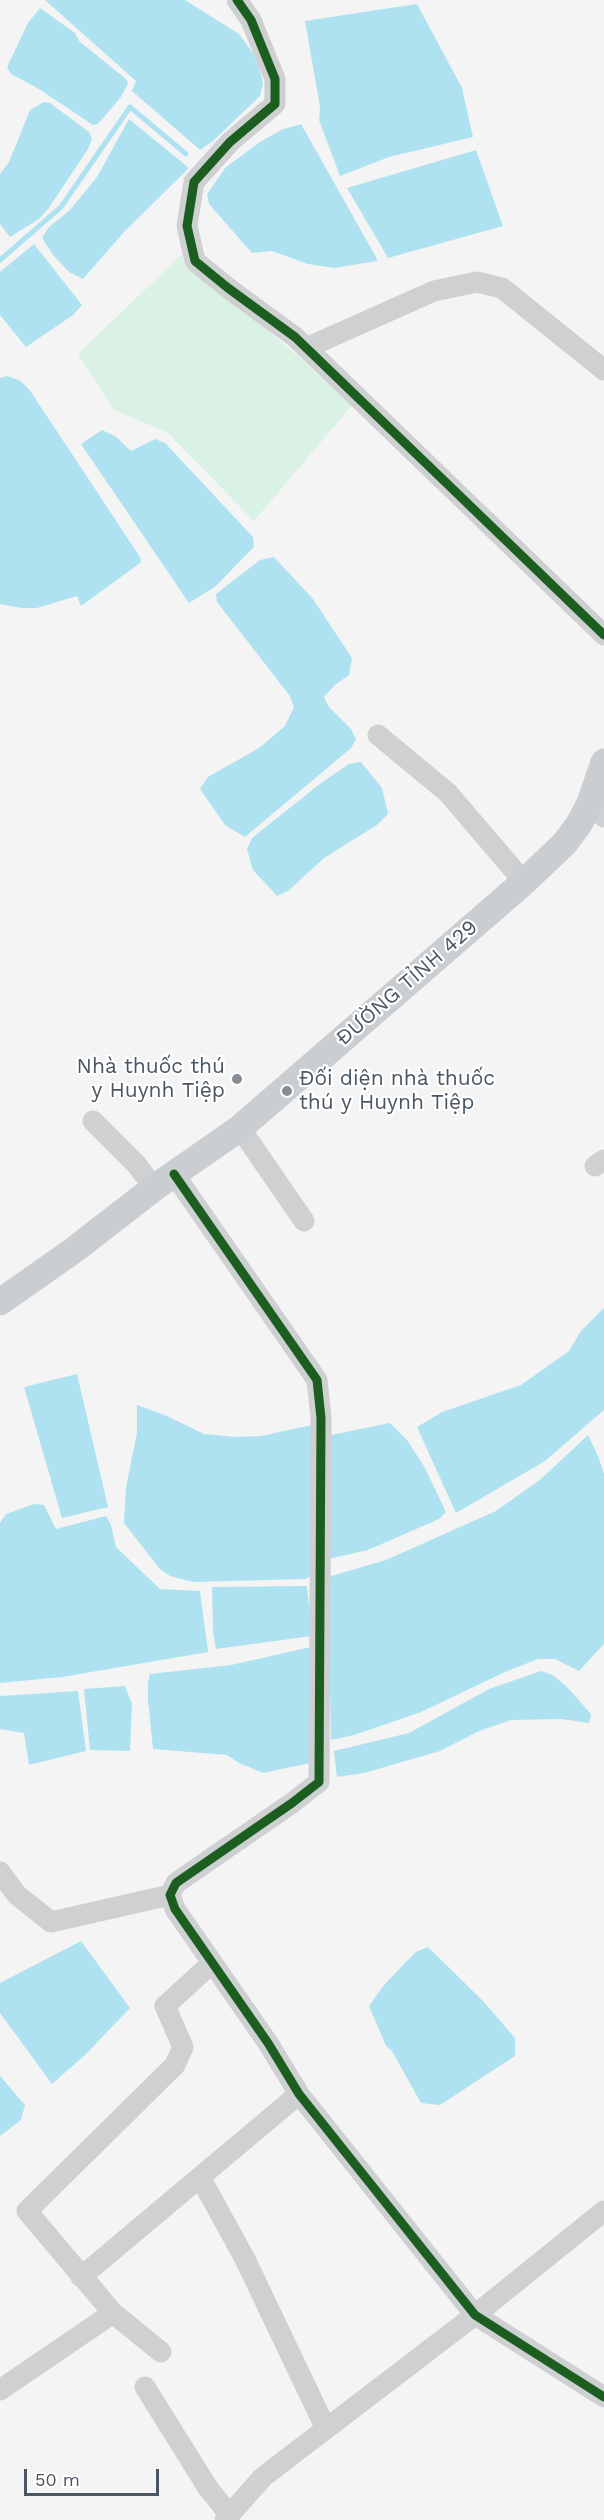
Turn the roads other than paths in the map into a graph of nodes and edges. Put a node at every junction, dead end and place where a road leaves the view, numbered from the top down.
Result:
1 (237, 0) edge
2 (306, 348) junction
3 (604, 370) edge
4 (604, 635) edge
5 (378, 735) dead end
6 (604, 762) edge
7 (597, 810) edge
8 (524, 882) junction
9 (93, 1121) dead end
10 (240, 1128) junction
11 (164, 1181) junction
12 (304, 1221) dead end
13 (0, 1302) edge
14 (0, 1872) edge
15 (170, 1895) junction
16 (212, 1963) junction
17 (299, 2094) junction
18 (200, 2177) junction
19 (604, 2211) edge
20 (81, 2277) junction
21 (113, 2313) junction
22 (476, 2315) junction
23 (161, 2352) dead end
24 (145, 2387) dead end
25 (0, 2390) edge
26 (604, 2397) edge
27 (326, 2429) junction
28 (227, 2517) edge

1 - 2 street
2 - 3 street
2 - 4 street
5 - 8 street
6 - 7 main road, ĐƯỜNG TỈNH 429
7 - 8 main road, ĐƯỜNG TỈNH 429
8 - 10 main road, ĐƯỜNG TỈNH 429
9 - 11 street
10 - 11 main road, ĐƯỜNG TỈNH 429
10 - 12 street
11 - 13 main road, ĐƯỜNG TỈNH 429
11 - 15 street
14 - 15 street
15 - 16 street
16 - 17 street
16 - 20 street
17 - 18 street
17 - 22 street
18 - 20 street
18 - 27 street
19 - 22 street
20 - 21 street
21 - 23 street
21 - 25 street
22 - 26 street
22 - 27 street
24 - 28 street
27 - 28 street

